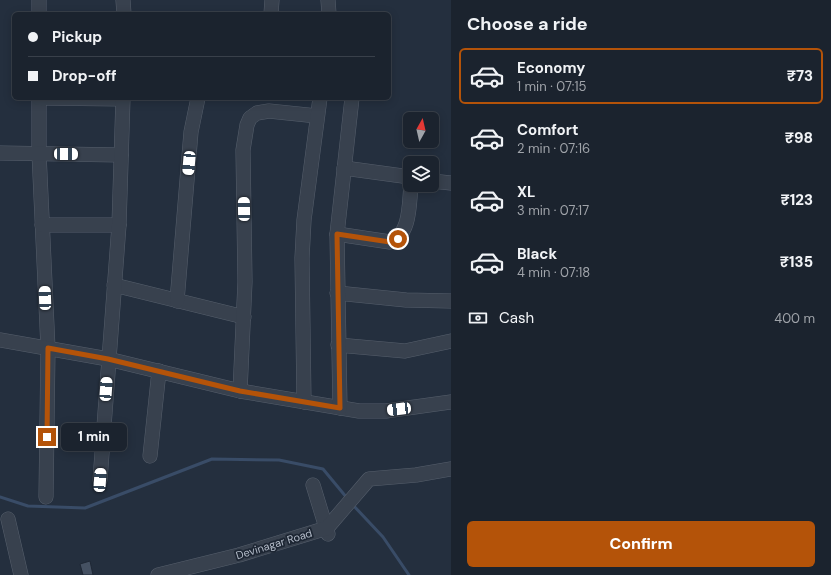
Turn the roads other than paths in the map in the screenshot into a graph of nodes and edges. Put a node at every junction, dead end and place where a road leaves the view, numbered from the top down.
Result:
1 (39, 0) edge
2 (123, 0) edge
3 (272, 0) edge
4 (328, 0) edge
5 (38, 12) edge
6 (124, 12) edge
7 (271, 12) edge
8 (329, 12) edge
9 (39, 100) edge
10 (123, 100) edge
11 (198, 100) edge
12 (320, 100) edge
13 (352, 100) edge
14 (317, 116) junction
15 (0, 153) edge
16 (39, 153) junction
17 (121, 155) junction
18 (344, 168) junction
19 (403, 176) edge
20 (439, 181) edge
21 (451, 183) edge
22 (410, 192) edge
23 (42, 225) junction
24 (119, 225) junction
25 (337, 234) junction
26 (114, 285) junction
27 (337, 293) junction
28 (177, 300) junction
29 (451, 301) edge
30 (244, 317) junction
31 (0, 340) edge
32 (451, 341) edge
33 (338, 345) junction
34 (48, 348) junction
35 (108, 359) junction
36 (159, 371) junction
37 (240, 391) junction
38 (304, 402) junction
39 (451, 402) edge
40 (340, 408) junction
41 (150, 456) dead end
42 (451, 469) edge
43 (100, 480) dead end
44 (313, 485) dead end
45 (46, 496) dead end
46 (8, 519) dead end
47 (327, 532) junction
48 (21, 575) edge
49 (158, 575) edge

1 - 5 street
2 - 6 street
3 - 7 street
4 - 8 street
9 - 16 street
10 - 17 street
11 - 28 street
12 - 14 street
13 - 18 street
14 - 30 street
14 - 38 street
15 - 16 street
16 - 17 street
16 - 23 street
17 - 24 street
18 - 19 street
18 - 25 street
20 - 21 street
22 - 25 street
23 - 24 street
23 - 34 street
24 - 26 street
25 - 27 street
26 - 28 street
26 - 35 street
27 - 29 street
27 - 33 street
28 - 30 street
30 - 37 street
31 - 34 street
32 - 33 street
33 - 40 street
34 - 35 street
34 - 45 street
35 - 36 street
35 - 43 street
36 - 37 street
36 - 41 street
37 - 38 street
38 - 40 street
39 - 40 street
42 - 47 street, Devinagar Road
44 - 47 street
46 - 48 street
47 - 49 street, Devinagar Road

